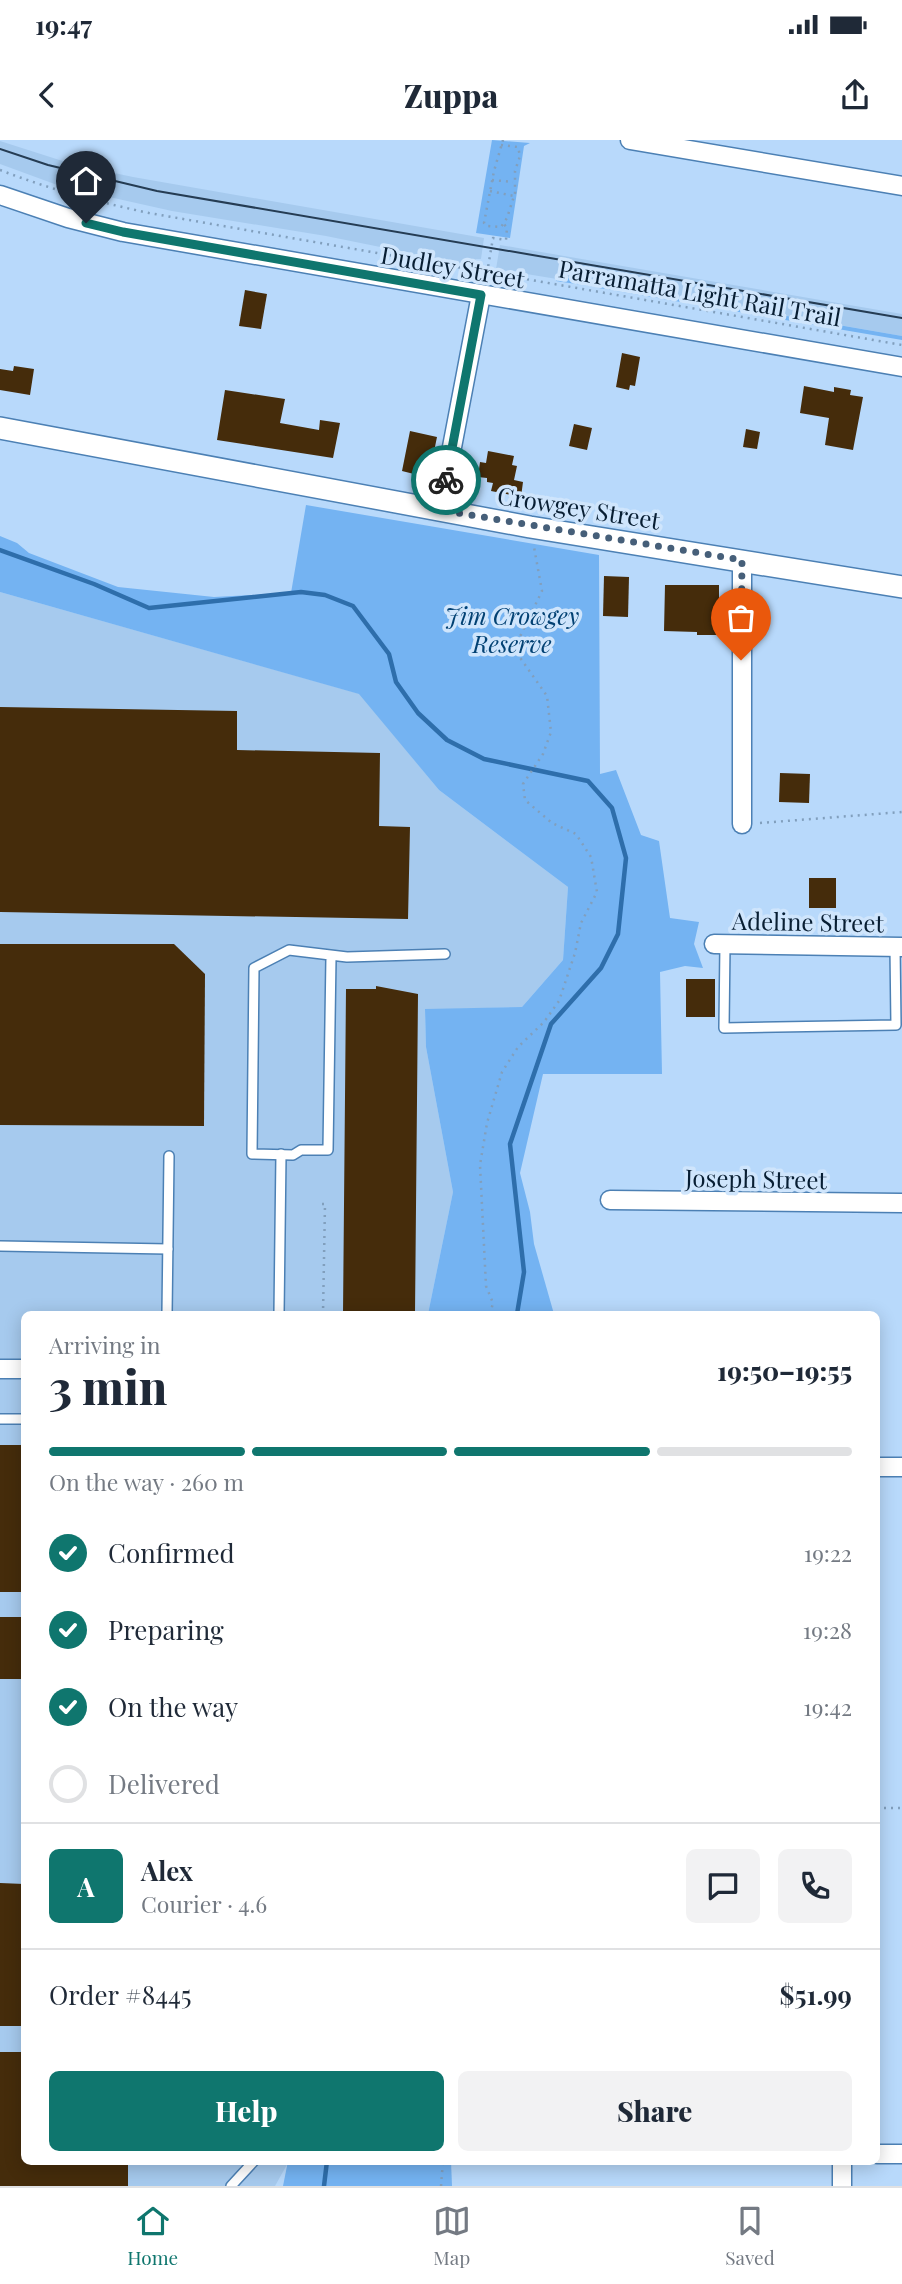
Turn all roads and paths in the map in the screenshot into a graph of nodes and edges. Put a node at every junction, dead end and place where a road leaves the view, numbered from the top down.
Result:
1 (503, 140) edge
2 (630, 140) edge
3 (502, 145) junction
4 (0, 170) edge
5 (492, 180) junction
6 (514, 183) junction
7 (902, 186) edge
8 (489, 191) junction
9 (0, 195) edge
10 (514, 196) junction
11 (504, 224) junction
12 (487, 273) junction
13 (481, 295) junction
14 (902, 345) edge
15 (902, 367) edge
16 (0, 428) edge
17 (440, 510) junction
18 (530, 527) junction
19 (742, 560) junction
20 (902, 587) edge
21 (902, 812) edge
22 (742, 824) joint
23 (720, 944) joint
24 (899, 947) edge
25 (445, 954) dead end
26 (331, 957) junction
27 (281, 1154) junction
28 (169, 1156) dead end
29 (610, 1200) dead end
30 (902, 1203) edge
31 (322, 1204) dead end
32 (0, 1246) edge
33 (168, 1249) junction
34 (167, 1311) edge
35 (279, 1311) edge
36 (323, 1311) edge
37 (491, 1311) edge
38 (0, 1369) edge
39 (21, 1369) edge
40 (0, 1419) edge
41 (21, 1419) edge
42 (880, 1467) edge
43 (902, 1467) edge
44 (880, 1808) edge
45 (902, 1808) edge
46 (880, 2154) edge
47 (902, 2154) edge
48 (250, 2165) edge
49 (443, 2165) edge
50 (842, 2165) edge
51 (232, 2186) edge
52 (441, 2186) edge
53 (842, 2186) edge

1 - 3 path
2 - 7 street
3 - 5 path
3 - 6 path
4 - 12 path, Parramatta Light Rail Trail
5 - 6 path
5 - 8 path
6 - 10 path
8 - 10 path
8 - 11 path
9 - 13 street, Dudley Street
10 - 11 path
11 - 12 path
12 - 14 path, Parramatta Light Rail Trail
13 - 15 street, Dudley Street
13 - 17 street
16 - 17 street, Crowgey Street
17 - 18 street, Crowgey Street
18 - 19 street, Crowgey Street
18 - 37 path
19 - 20 street, Crowgey Street
19 - 22 street
21 - 22 path
23 - 24 street, Adeline Street
23 - 24 lane
25 - 26 lane
26 - 27 lane
26 - 27 lane
27 - 35 lane
28 - 33 lane
29 - 30 street, Joseph Street
31 - 36 path
32 - 33 lane
33 - 34 lane
38 - 39 street
40 - 41 lane
42 - 43 street
44 - 45 path
46 - 47 street
48 - 51 lane
49 - 52 path
50 - 53 street

